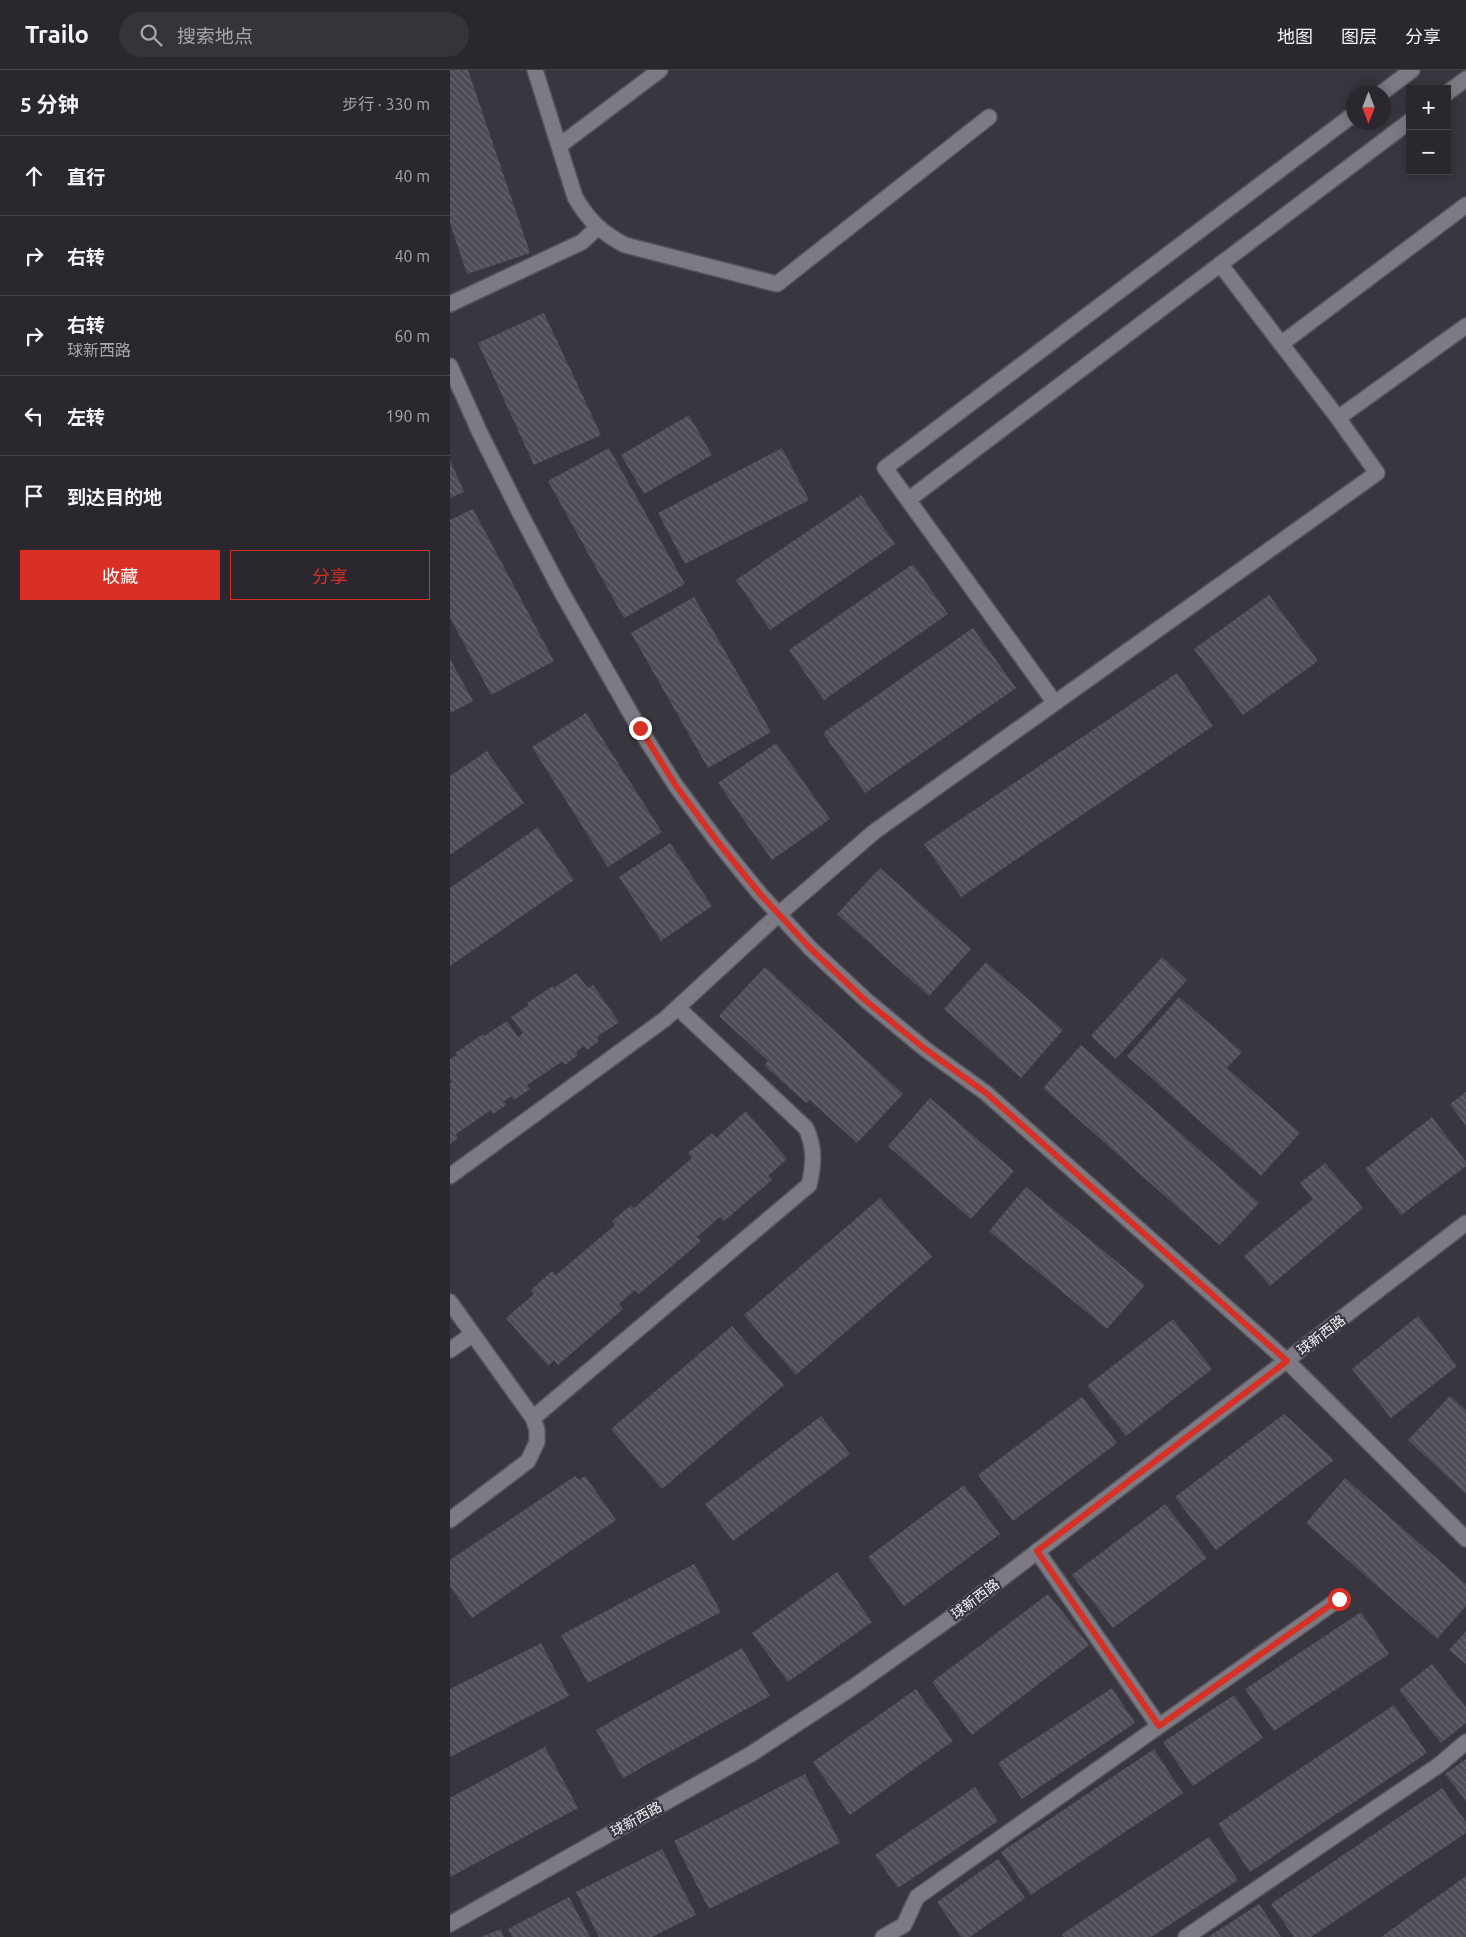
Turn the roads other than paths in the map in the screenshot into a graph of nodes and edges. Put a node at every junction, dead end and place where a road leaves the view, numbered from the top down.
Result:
1 (535, 70) edge
2 (660, 70) edge
3 (1412, 70) edge
4 (1466, 79) edge
5 (1391, 86) edge
6 (1451, 90) edge
7 (989, 117) dead end
8 (1346, 120) edge
9 (1406, 124) edge
10 (559, 146) junction
11 (1466, 205) edge
12 (597, 228) junction
13 (1220, 264) junction
14 (450, 304) edge
15 (1466, 326) edge
16 (1281, 344) junction
17 (450, 366) edge
18 (1338, 418) junction
19 (908, 500) junction
20 (1055, 703) junction
21 (779, 914) junction
22 (678, 1008) junction
23 (450, 1176) edge
24 (1466, 1223) edge
25 (450, 1302) edge
26 (473, 1334) junction
27 (450, 1350) edge
28 (1287, 1361) junction
29 (533, 1418) junction
30 (450, 1520) edge
31 (1466, 1539) edge
32 (1037, 1551) junction
33 (1339, 1599) dead end
34 (1159, 1726) junction
35 (1466, 1742) edge
36 (450, 1924) edge
37 (883, 1937) edge
38 (1186, 1937) edge

1 - 10 street
2 - 10 street
3 - 5 street
4 - 6 street
7 - 12 street
8 - 19 street
9 - 13 street
10 - 12 street
11 - 16 street
12 - 14 street
13 - 16 street
13 - 19 street
15 - 18 street
16 - 18 street
17 - 21 street
18 - 20 street
19 - 20 street
20 - 21 street
21 - 22 street
21 - 28 street
22 - 23 street
22 - 29 street
24 - 28 street, 球新西路
25 - 26 street
26 - 27 street
26 - 29 street
28 - 31 street
28 - 32 street, 球新西路
29 - 30 street
32 - 34 street
32 - 36 street, 球新西路
33 - 34 street
34 - 37 street
35 - 38 street

